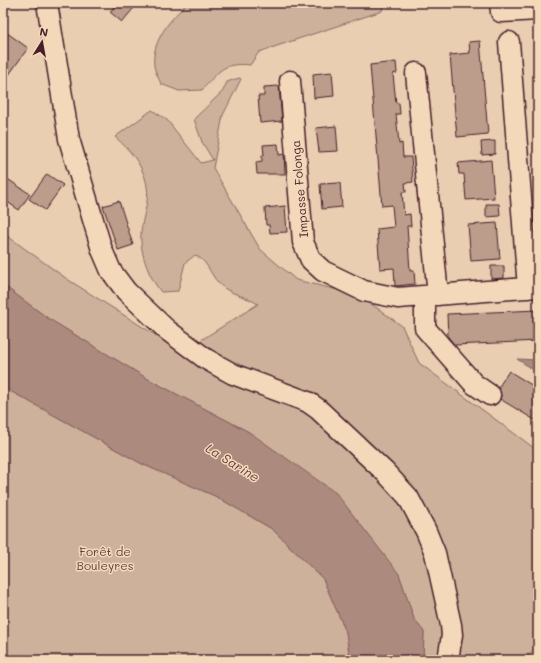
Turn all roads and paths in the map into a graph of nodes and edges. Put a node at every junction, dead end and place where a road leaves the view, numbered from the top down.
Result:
1 (47, 3) edge
2 (500, 3) edge
3 (538, 10) edge
4 (509, 42) dead end
5 (416, 73) dead end
6 (290, 81) dead end
7 (533, 288) edge
8 (431, 295) junction
9 (490, 394) dead end
10 (448, 660) edge

1 - 10 street
2 - 3 street
4 - 7 street, Impasse Folonga
5 - 8 street
6 - 8 street, Impasse Folonga
7 - 8 street, Impasse Folonga
8 - 9 street

